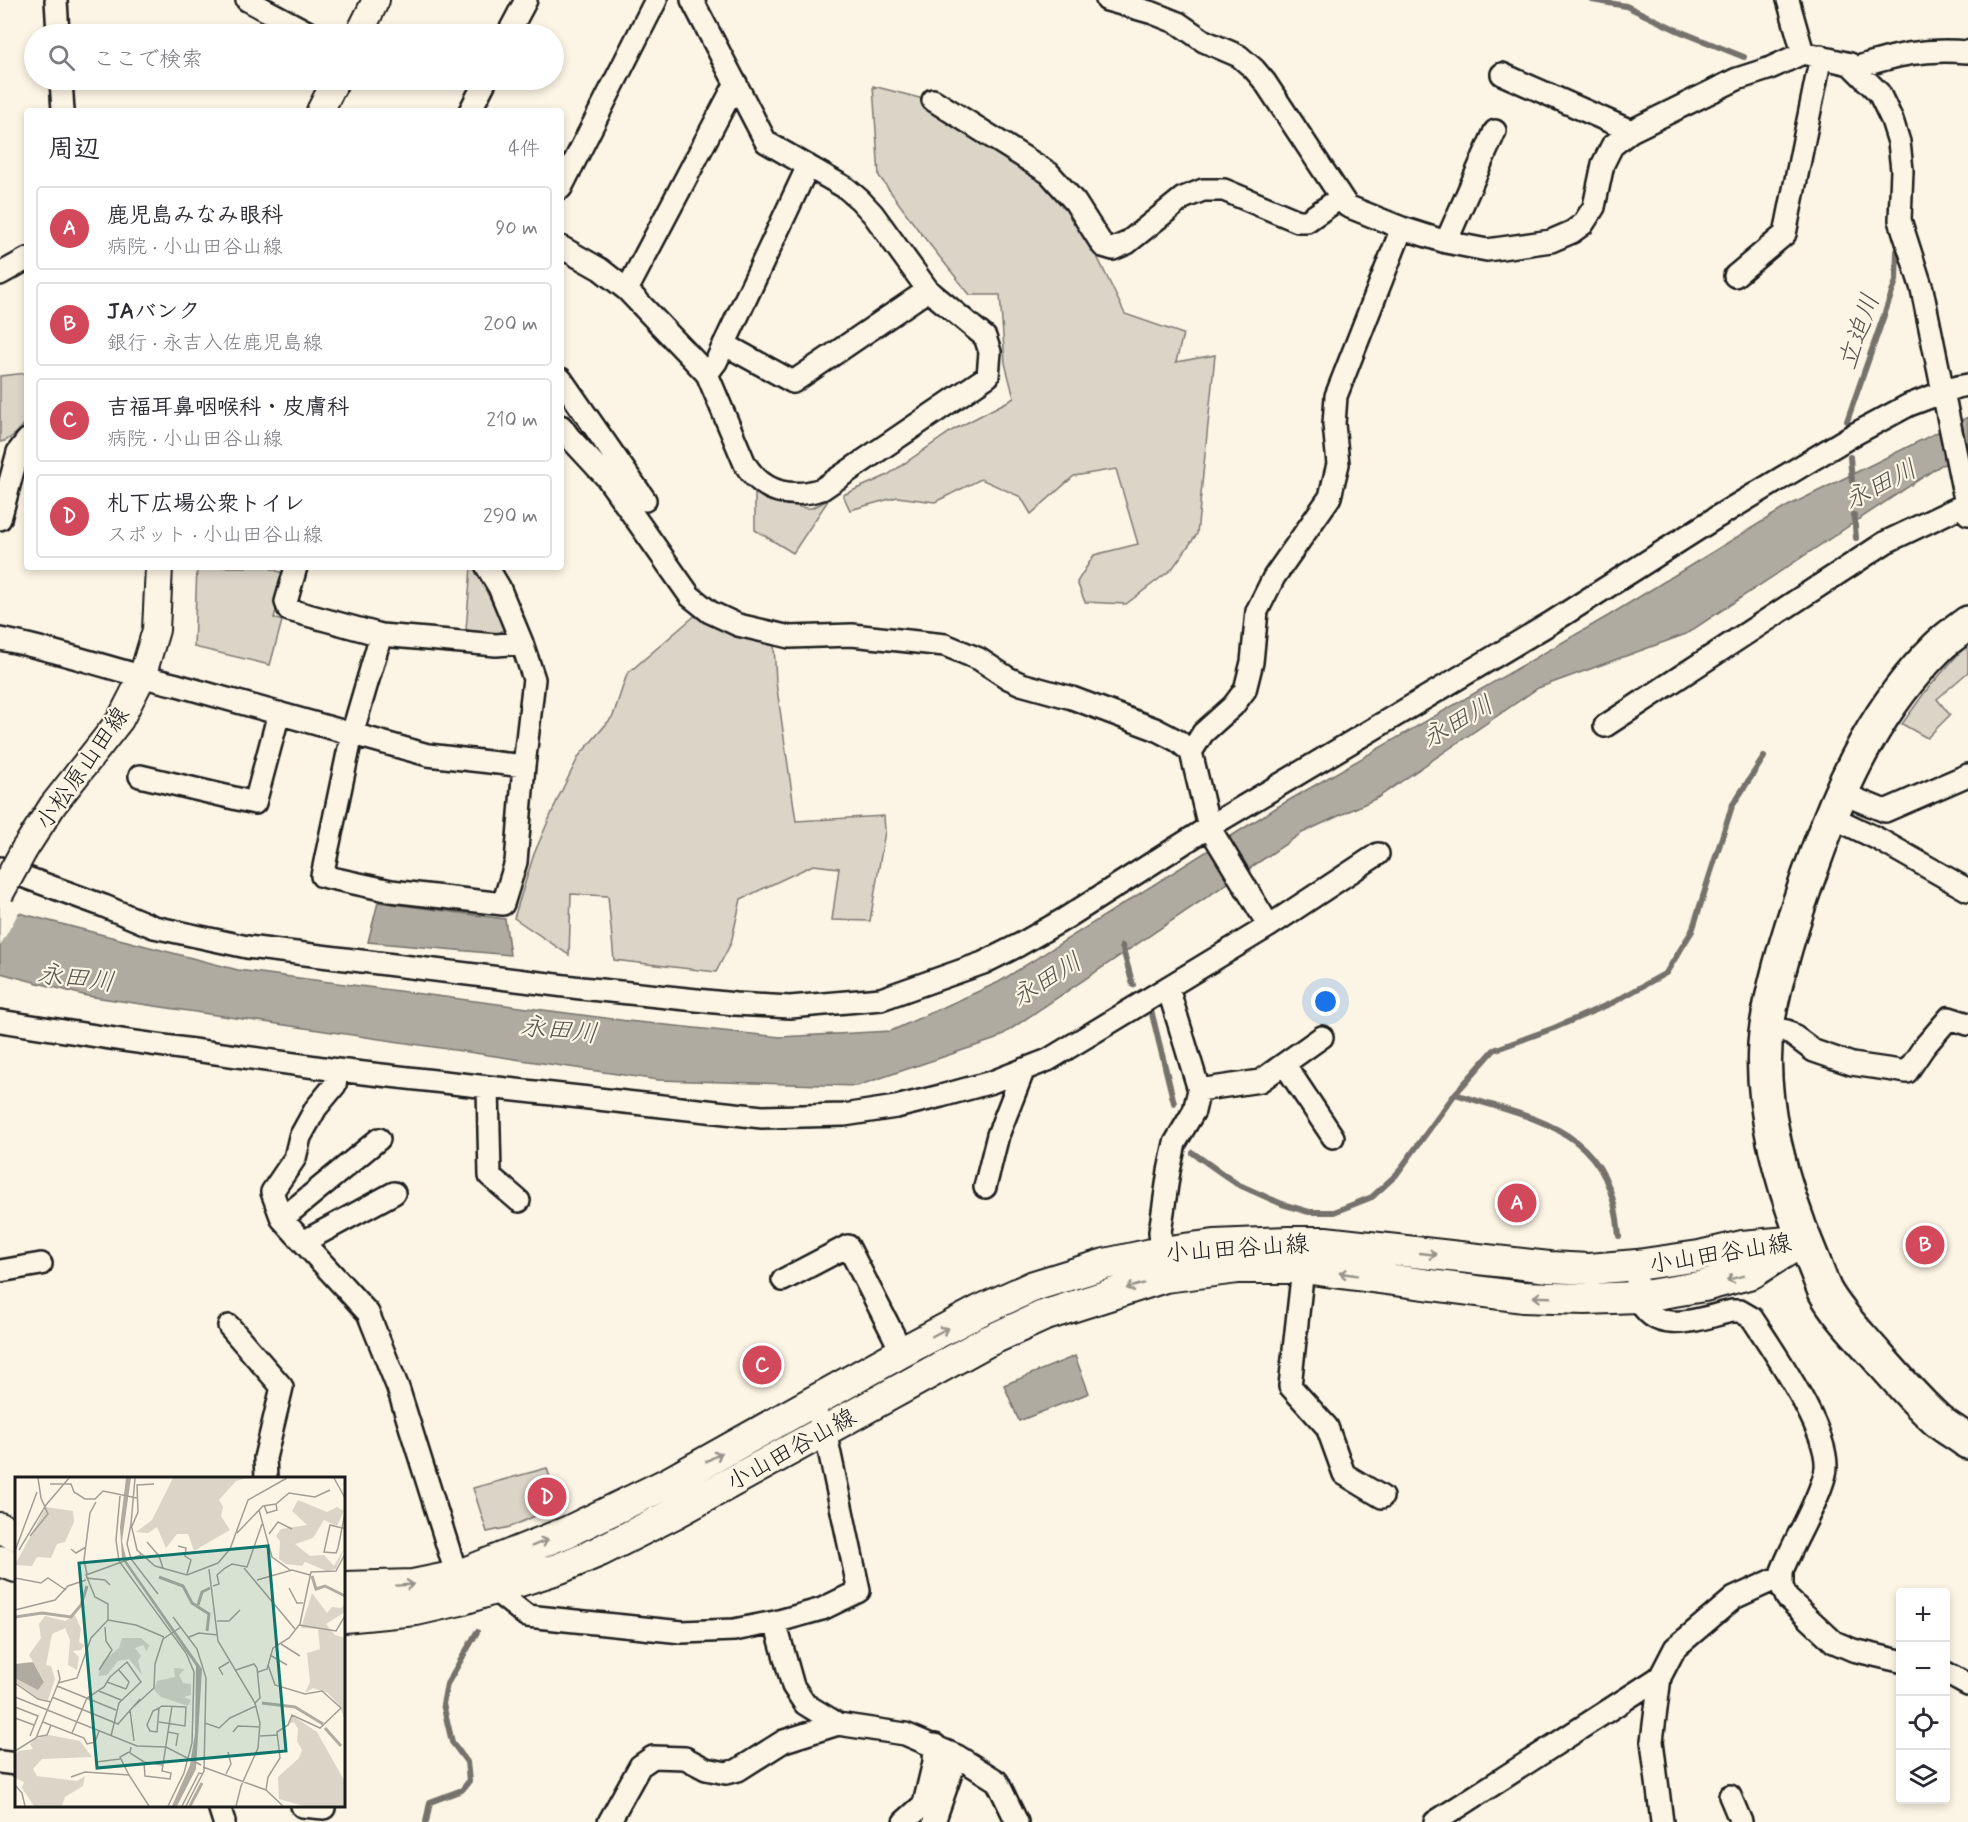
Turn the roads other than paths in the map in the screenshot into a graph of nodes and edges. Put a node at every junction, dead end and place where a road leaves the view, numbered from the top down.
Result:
1 (56, 0) edge
2 (247, 0) edge
3 (376, 0) edge
4 (526, 0) edge
5 (656, 0) edge
6 (692, 0) edge
7 (1107, 0) edge
8 (1788, 0) edge
9 (57, 24) edge
10 (292, 24) edge
11 (364, 24) edge
12 (513, 24) edge
13 (1968, 52) edge
14 (1812, 55) junction
15 (1855, 68) junction
16 (1502, 74) dead end
17 (735, 83) junction
18 (62, 90) edge
19 (331, 90) edge
20 (481, 90) edge
21 (933, 100) dead end
22 (63, 108) edge
23 (322, 108) edge
24 (472, 108) edge
25 (1495, 131) dead end
26 (1631, 131) junction
27 (808, 166) junction
28 (564, 182) edge
29 (1340, 198) junction
30 (1402, 228) junction
31 (1446, 242) junction
32 (564, 249) edge
33 (24, 261) edge
34 (0, 274) edge
35 (1736, 276) dead end
36 (627, 290) junction
37 (928, 290) junction
38 (724, 344) junction
39 (707, 374) junction
40 (564, 383) edge
41 (1968, 385) edge
42 (1942, 393) junction
43 (564, 431) edge
44 (15, 448) edge
45 (645, 500) dead end
46 (1967, 507) edge
47 (0, 519) edge
48 (159, 570) edge
49 (295, 570) edge
50 (489, 570) edge
51 (1968, 623) edge
52 (381, 635) junction
53 (0, 639) edge
54 (522, 643) junction
55 (142, 677) junction
56 (279, 713) junction
57 (1605, 726) dead end
58 (352, 734) junction
59 (1191, 752) junction
60 (524, 766) junction
61 (1968, 775) edge
62 (140, 776) dead end
63 (1835, 804) junction
64 (1209, 827) junction
65 (1378, 854) dead end
66 (0, 868) edge
67 (1968, 890) edge
68 (0, 894) edge
69 (1269, 926) junction
70 (1168, 988) junction
71 (0, 1022) edge
72 (1968, 1024) edge
73 (1767, 1027) junction
74 (1322, 1037) dead end
75 (1285, 1065) junction
76 (1024, 1069) junction
77 (337, 1070) junction
78 (488, 1087) junction
79 (1199, 1090) junction
80 (1334, 1137) dead end
81 (379, 1139) dead end
82 (985, 1187) dead end
83 (394, 1193) dead end
84 (519, 1201) dead end
85 (282, 1219) junction
86 (1804, 1240) junction
87 (303, 1242) junction
88 (40, 1264) dead end
89 (1163, 1264) junction
90 (1636, 1265) junction
91 (1303, 1268) junction
92 (0, 1271) edge
93 (783, 1280) dead end
94 (1638, 1297) junction
95 (228, 1326) dead end
96 (902, 1352) junction
97 (812, 1402) junction
98 (825, 1431) junction
99 (1968, 1442) edge
100 (266, 1477) edge
101 (1382, 1497) dead end
102 (0, 1528) edge
103 (15, 1535) edge
104 (0, 1561) edge
105 (15, 1567) edge
106 (457, 1576) junction
107 (1782, 1576) junction
108 (489, 1577) junction
109 (345, 1587) edge
110 (345, 1617) edge
111 (775, 1622) junction
112 (1896, 1660) edge
113 (1950, 1675) edge
114 (1660, 1677) junction
115 (1968, 1685) edge
116 (838, 1724) junction
117 (935, 1745) junction
118 (957, 1756) junction
119 (0, 1762) edge
120 (15, 1764) edge
121 (1730, 1797) dead end
122 (219, 1807) edge
123 (313, 1807) edge
124 (324, 1808) dead end
125 (224, 1822) edge
126 (609, 1822) edge
127 (904, 1822) edge
128 (934, 1822) edge
129 (1017, 1822) edge
130 (1435, 1822) edge
131 (1662, 1822) edge
132 (1741, 1822) edge

1 - 9 street
2 - 10 street
3 - 11 street
4 - 12 street
5 - 28 street
6 - 17 street
7 - 29 street
8 - 14 street
13 - 15 street
14 - 15 street
14 - 26 street
14 - 35 street
15 - 42 street
16 - 26 street
17 - 27 street
17 - 36 street
18 - 22 street
19 - 23 street
20 - 24 street
21 - 29 street
25 - 31 street
26 - 31 street
27 - 37 street
27 - 38 street
29 - 30 street
30 - 31 street
30 - 59 street
32 - 36 street
33 - 34 street
36 - 39 street
37 - 38 street
37 - 39 street
38 - 39 street
40 - 45 street
41 - 42 street
42 - 46 street
42 - 64 street
43 - 59 street
44 - 47 street
46 - 57 street
48 - 55 street, 小松原山田線
49 - 52 street
50 - 54 street
51 - 63 main road
52 - 54 street
52 - 58 street
53 - 55 street
54 - 60 street
55 - 56 street
55 - 68 street, 小松原山田線, bridge
56 - 58 street
56 - 62 street
58 - 60 street
58 - 60 street
59 - 64 street
61 - 63 street
63 - 67 street
63 - 73 main road
64 - 66 street
64 - 69 street
65 - 69 street
69 - 70 street
70 - 76 street
70 - 79 street
71 - 77 street
72 - 73 street
73 - 86 main road
74 - 75 street
75 - 79 street
75 - 80 street
76 - 78 street
76 - 82 street
77 - 78 street
77 - 85 street
78 - 84 street
79 - 89 street
81 - 85 street
83 - 87 street
85 - 87 street
86 - 90 main road, 小山田谷山線
86 -> 94 main road, 小山田谷山線
86 - 99 main road
87 - 106 street
88 - 92 street
89 -> 90 main road, 小山田谷山線
89 - 91 main road, 小山田谷山線
96 -> 89 main road, 小山田谷山線
89 -> 98 main road, 小山田谷山線
90 - 94 street
94 -> 91 main road, 小山田谷山線
91 - 101 street
93 - 96 street
94 - 107 street
95 - 100 street
96 - 97 main road, 小山田谷山線
97 - 98 street
108 -> 97 main road, 小山田谷山線
98 - 108 main road, 小山田谷山線
98 - 111 street
102 - 103 main road
104 - 105 main road
106 - 108 main road, 小山田谷山線
109 -> 106 main road, 小山田谷山線
107 - 112 street
107 - 114 street
108 - 110 main road, 小山田谷山線
108 - 111 street
111 - 116 street
113 - 115 street
114 - 130 street
114 - 131 street
116 - 117 street
116 - 126 street
117 - 118 street
117 - 127 street
118 - 128 street
118 - 129 street
119 - 120 street
121 - 132 street
122 - 125 street
123 - 124 street

